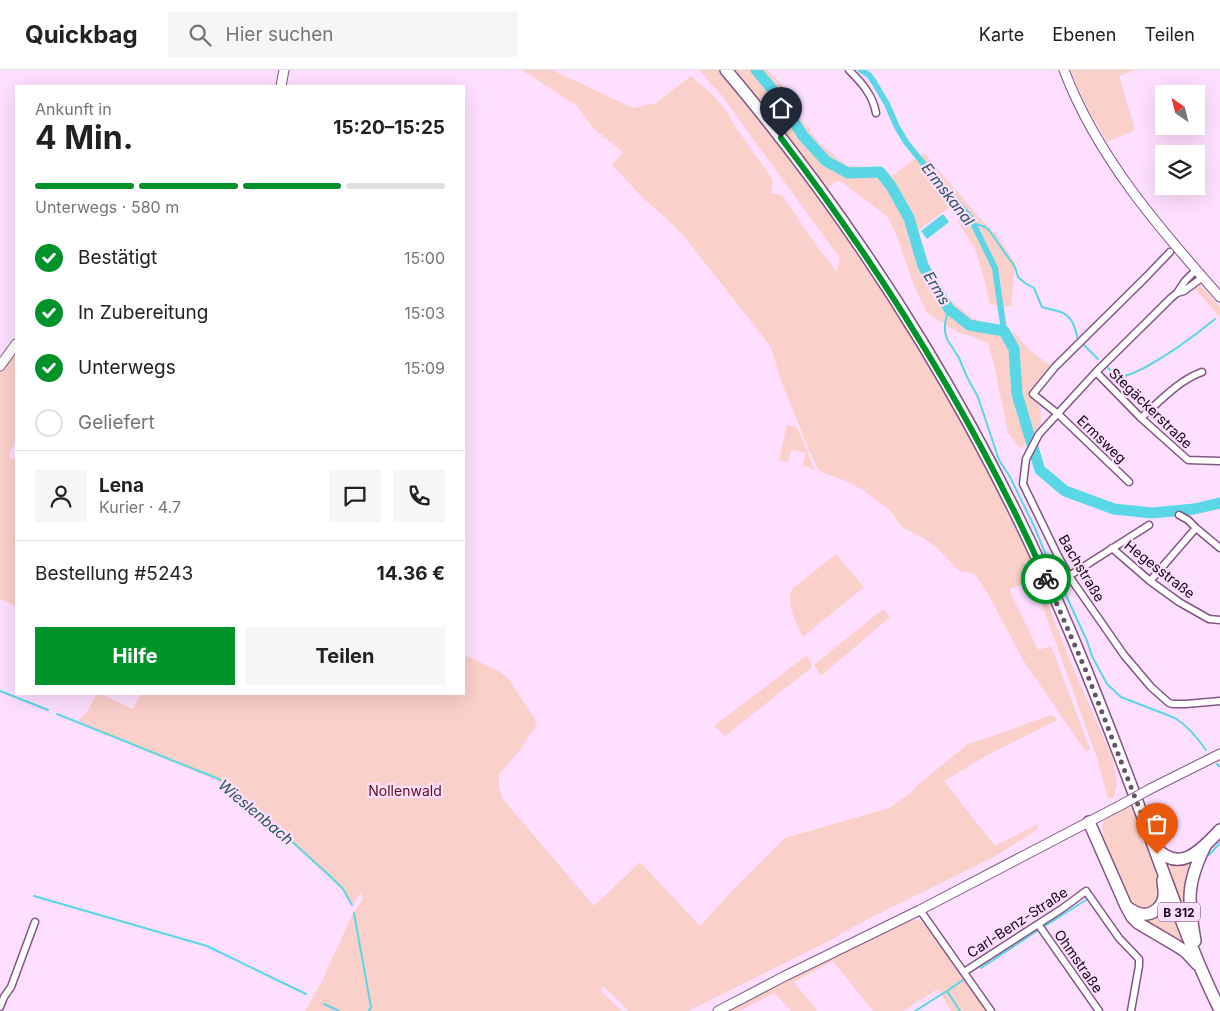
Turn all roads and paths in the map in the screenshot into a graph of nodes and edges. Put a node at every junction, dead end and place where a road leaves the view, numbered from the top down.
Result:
1 (284, 70) edge
2 (726, 70) edge
3 (848, 70) edge
4 (1064, 70) edge
5 (281, 85) edge
6 (876, 113) dead end
7 (1170, 252) dead end
8 (1196, 270) junction
9 (1203, 277) junction
10 (1177, 293) junction
11 (1220, 297) edge
12 (15, 345) edge
13 (0, 366) edge
14 (1096, 372) junction
15 (1202, 372) dead end
16 (1058, 414) junction
17 (1141, 418) junction
18 (1220, 461) edge
19 (1129, 482) dead end
20 (1179, 515) dead end
21 (1149, 525) dead end
22 (1196, 528) junction
23 (1112, 548) junction
24 (1220, 548) edge
25 (1069, 576) junction
26 (1150, 581) junction
27 (1220, 620) edge
28 (1220, 701) edge
29 (1220, 754) edge
30 (1089, 822) junction
31 (1220, 830) edge
32 (1153, 843) junction
33 (1205, 846) junction
34 (1161, 864) junction
35 (1126, 906) junction
36 (920, 910) junction
37 (35, 922) dead end
38 (1038, 924) junction
39 (1200, 964) junction
40 (964, 972) junction
41 (0, 1007) edge
42 (1220, 1010) edge
43 (718, 1011) edge
44 (991, 1011) edge
45 (1099, 1011) edge
46 (1131, 1011) edge

1 - 5 main road
2 - 32 highway, B 312
3 - 6 street
4 - 8 main road
7 - 16 street
8 - 9 main road
8 - 10 street, Bachstraße
9 - 10 street, Bachstraße
9 - 11 main road
10 - 14 street, Bachstraße
12 - 13 main road
14 - 16 street, Bachstraße
14 - 17 street, Stegäckerstraße
15 - 17 street
16 - 19 street, Ermsweg
16 - 25 street, Bachstraße
17 - 18 street, Stegäckerstraße
20 - 22 street
21 - 23 street
22 - 24 street
22 - 26 street
23 - 25 street
23 - 26 street, Hegesstraße
25 - 28 street, Bachstraße
26 - 27 street, Hegesstraße
29 - 30 main road, bridge
30 - 35 highway
30 - 36 main road
31 - 33 highway
32 - 33 highway
32 - 34 highway, B 312
33 - 39 highway
34 - 35 highway
34 - 39 highway, B 312
35 - 39 highway
36 - 40 street
36 - 43 main road
37 - 41 street
38 - 40 street, Carl-Benz-Straße
38 - 45 street, Ohmstraße
38 - 46 street, Carl-Benz-Straße
39 - 42 highway, B 312
40 - 44 street

